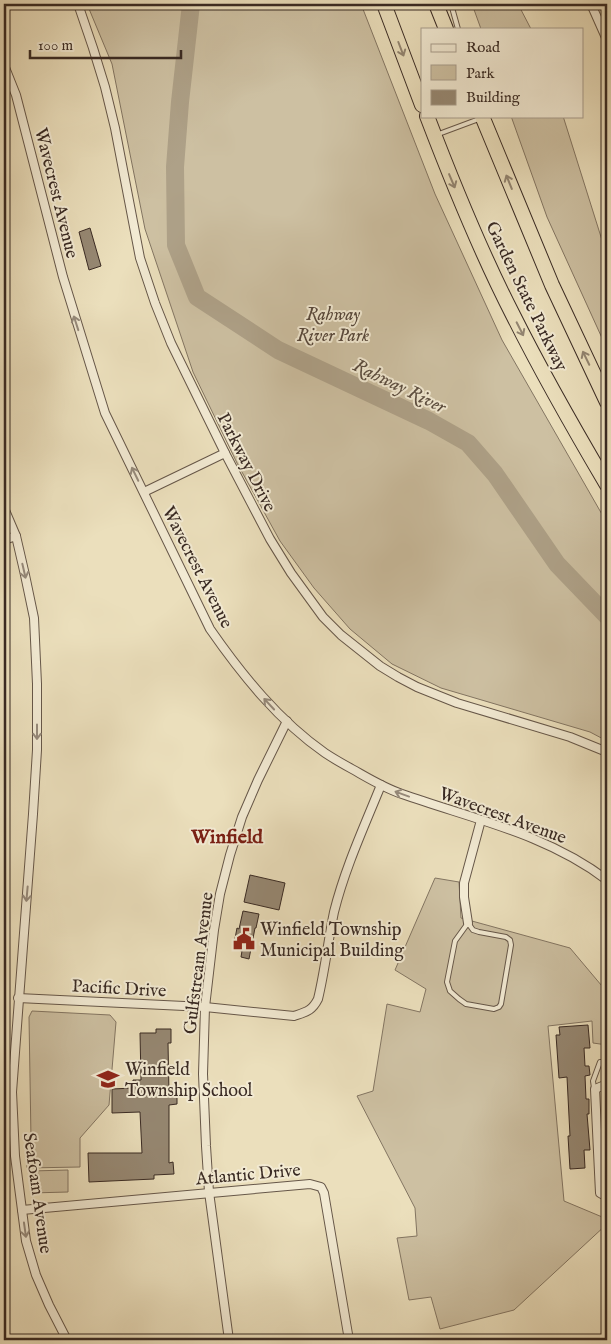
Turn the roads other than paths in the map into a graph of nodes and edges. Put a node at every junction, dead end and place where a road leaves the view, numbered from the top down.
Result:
1 (78, 4) edge
2 (384, 4) edge
3 (436, 4) edge
4 (451, 4) edge
5 (591, 4) edge
6 (446, 28) edge
7 (458, 28) edge
8 (607, 40) edge
9 (4, 65) edge
10 (421, 102) edge
11 (428, 118) edge
12 (479, 118) edge
13 (482, 118) edge
14 (434, 136) junction
15 (607, 402) edge
16 (225, 453) junction
17 (607, 485) edge
18 (144, 492) junction
19 (4, 508) edge
20 (16, 536) junction
21 (4, 540) edge
22 (287, 721) junction
23 (607, 752) edge
24 (381, 786) junction
25 (481, 820) junction
26 (607, 880) edge
27 (468, 922) junction
28 (18, 998) junction
29 (205, 1007) junction
30 (607, 1062) edge
31 (607, 1084) edge
32 (595, 1089) junction
33 (209, 1192) junction
34 (607, 1198) edge
35 (22, 1210) junction
36 (68, 1340) edge
37 (230, 1340) edge
38 (349, 1340) edge

1 - 16 street, Parkway Drive
2 -> 10 highway
3 - 6 highway
4 - 7 lane
5 - 8 street
18 -> 9 street, Wavecrest Avenue
11 - 14 highway, Garden State Parkway
12 - 14 lane
15 -> 13 highway, Garden State Parkway
14 -> 17 highway, Garden State Parkway
16 - 18 street
16 - 23 street, Parkway Drive
22 -> 18 street, Wavecrest Avenue
19 - 20 street, Seafoam Avenue
20 - 21 street
20 -> 28 street, Seafoam Avenue
22 - 24 street, Wavecrest Avenue
22 - 29 street, Gulfstream Avenue
25 -> 24 street, Wavecrest Avenue
24 - 29 street, Pacific Drive
25 - 26 street, Wavecrest Avenue
25 - 27 street
27 - 27 lane
28 - 29 street, Pacific Drive
28 - 35 street, Seafoam Avenue
29 - 33 street, Gulfstream Avenue
30 - 32 lane
31 - 32 street
32 - 34 street
33 - 35 street, Atlantic Drive
33 - 37 street, Gulfstream Avenue
33 - 38 street, Atlantic Drive
35 -> 36 street, Seafoam Avenue

